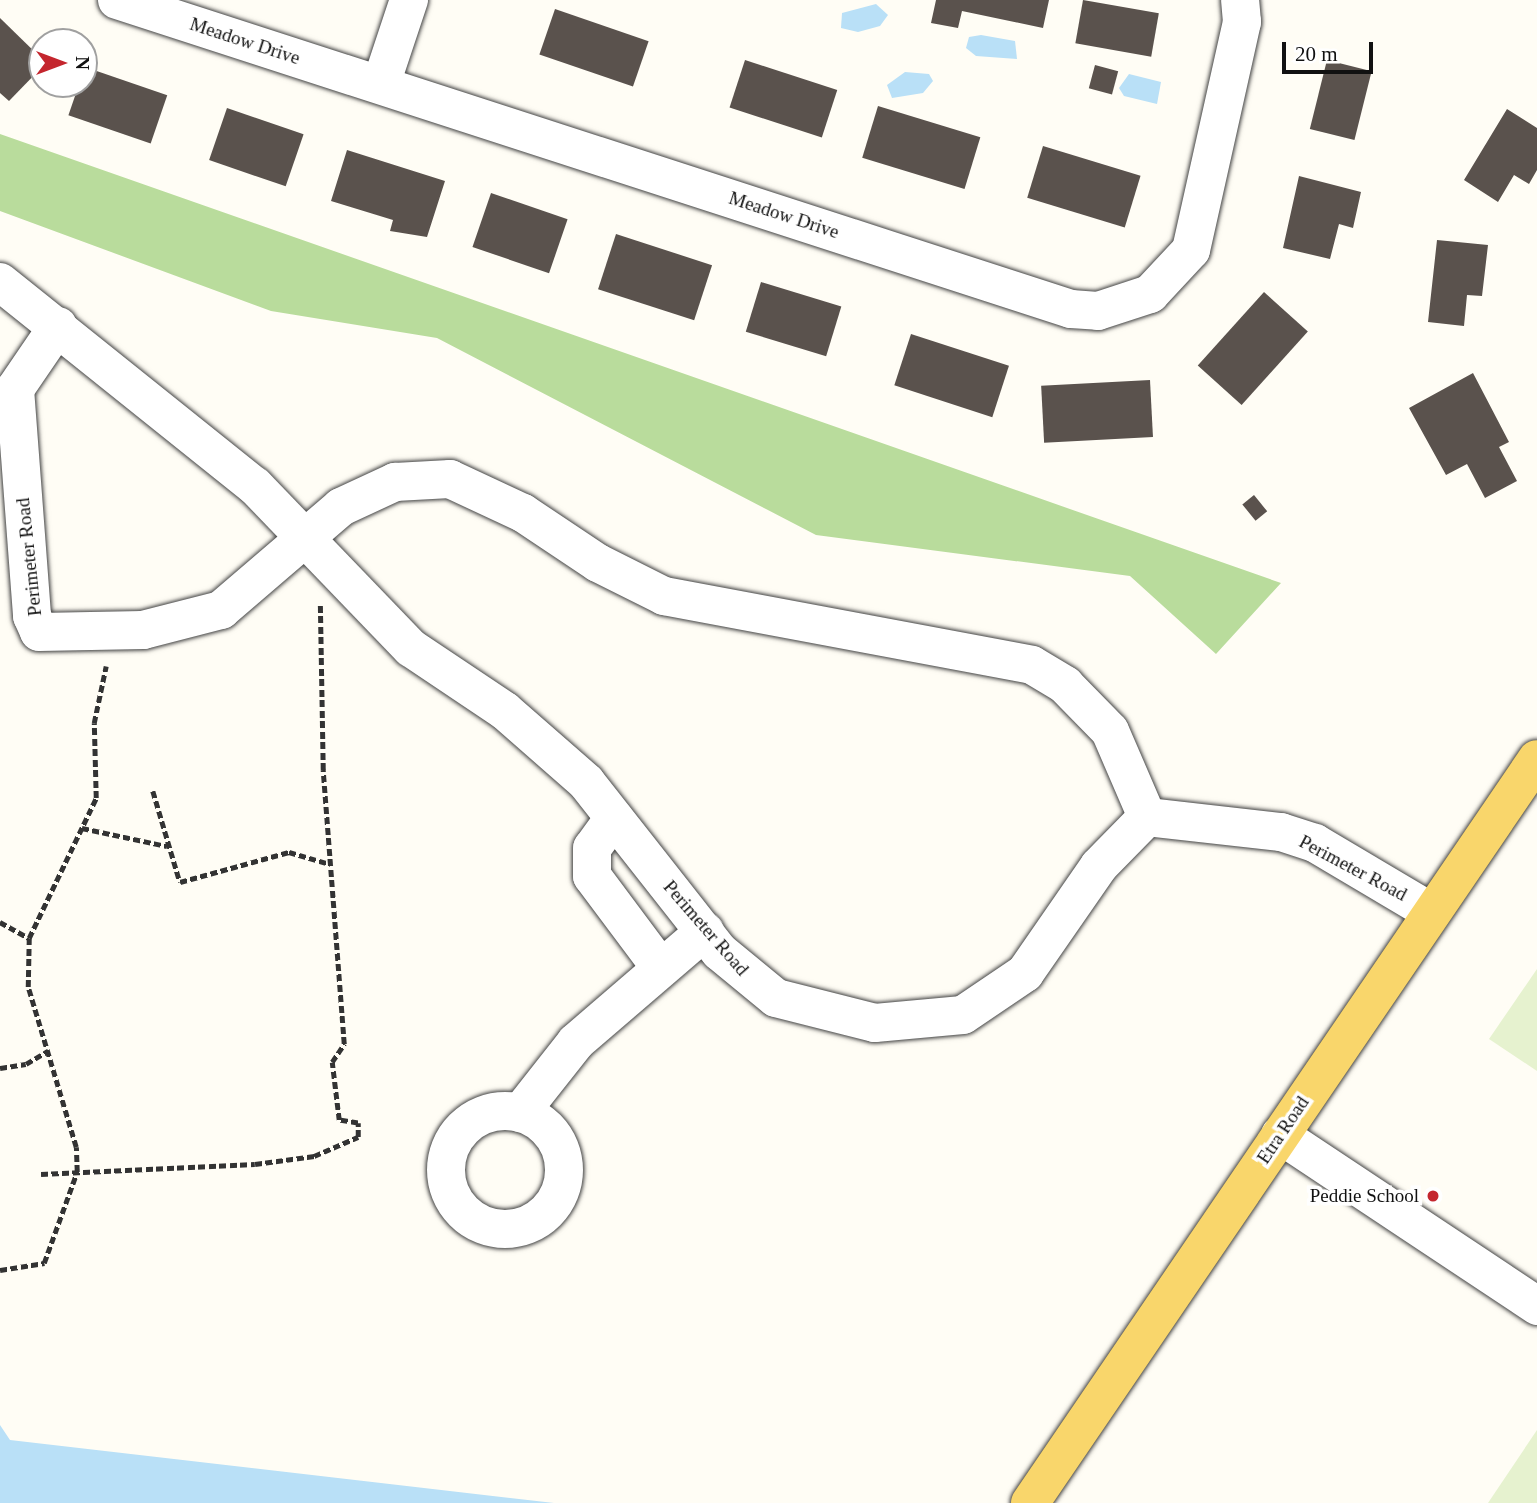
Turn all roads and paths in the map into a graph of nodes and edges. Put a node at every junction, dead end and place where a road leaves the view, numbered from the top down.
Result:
1 (117, 0) edge
2 (409, 0) edge
3 (1240, 0) edge
4 (382, 84) junction
5 (0, 282) edge
6 (58, 326) junction
7 (8, 386) edge
8 (304, 536) junction
9 (340, 574) junction
10 (114, 631) junction
11 (1537, 758) edge
12 (153, 790) dead end
13 (1147, 817) junction
14 (614, 818) junction
15 (82, 828) junction
16 (167, 846) junction
17 (330, 864) junction
18 (1431, 912) junction
19 (0, 922) edge
20 (705, 931) junction
21 (29, 938) junction
22 (660, 967) junction
23 (48, 1051) junction
24 (0, 1068) edge
25 (520, 1112) dead end
26 (1280, 1135) junction
27 (77, 1172) junction
28 (41, 1174) dead end
29 (0, 1270) edge
30 (1537, 1306) edge
31 (1030, 1503) edge

1 - 4 street, Meadow Drive
2 - 4 street
3 - 4 street, Meadow Drive
5 - 6 street, Perimeter Road
6 - 7 street, Perimeter Road
6 - 8 street, Perimeter Road
7 - 10 street, Perimeter Road
8 - 9 street, Perimeter Road
8 - 10 street, Perimeter Road
8 - 13 street, Perimeter Road
9 - 14 street, Perimeter Road
9 - 17 path
10 - 15 path
11 - 18 main road, Etra Road
12 - 16 path
13 - 18 street, Perimeter Road
13 - 20 street, Perimeter Road
14 - 20 street, Perimeter Road
14 - 22 street
15 - 16 path
15 - 21 path
16 - 17 path
17 - 27 path
18 - 26 main road, Etra Road
19 - 21 path
20 - 22 street
21 - 23 path
22 - 25 street
23 - 24 path
23 - 27 path
26 - 30 street
26 - 31 main road, Etra Road
27 - 28 path
27 - 29 path

